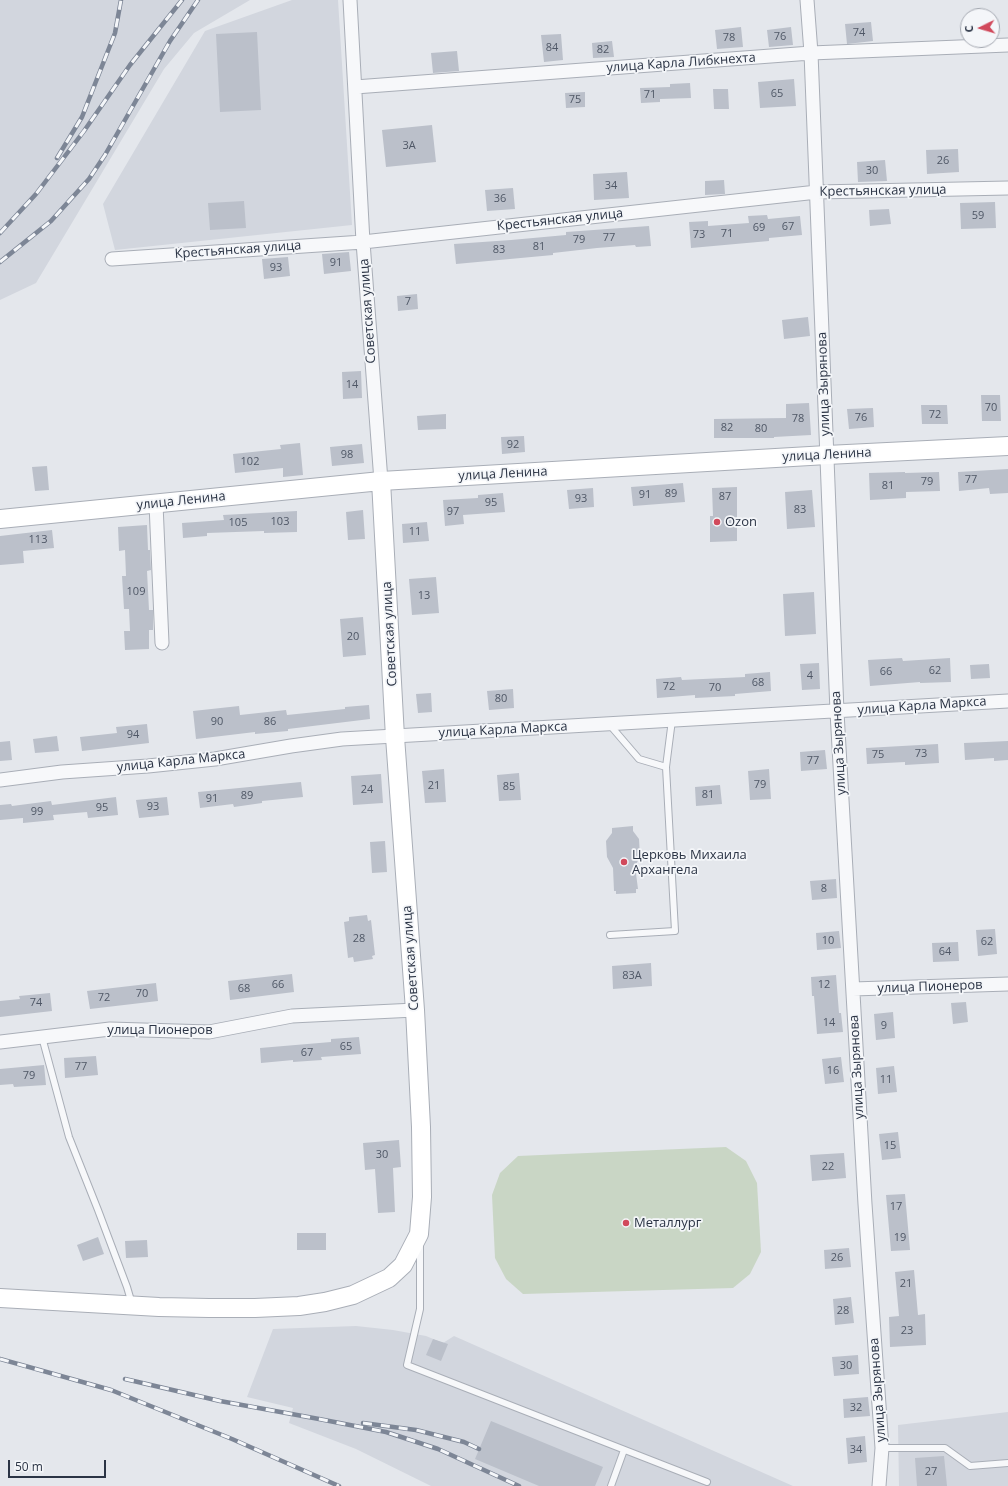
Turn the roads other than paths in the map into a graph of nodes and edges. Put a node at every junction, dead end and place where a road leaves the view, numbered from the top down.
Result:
1 (350, 0) edge
2 (807, 0) edge
3 (1008, 45) edge
4 (811, 53) junction
5 (355, 87) junction
6 (1008, 188) edge
7 (817, 192) junction
8 (363, 242) junction
9 (112, 258) dead end
10 (1008, 446) edge
11 (826, 455) junction
12 (381, 481) junction
13 (156, 504) junction
14 (0, 519) edge
15 (162, 643) dead end
16 (1008, 701) edge
17 (837, 712) junction
18 (672, 720) junction
19 (608, 724) junction
20 (395, 737) junction
21 (666, 767) junction
22 (0, 780) edge
23 (610, 935) dead end
24 (1008, 984) edge
25 (853, 989) junction
26 (415, 1010) junction
27 (42, 1037) junction
28 (0, 1042) edge
29 (419, 1234) junction
30 (0, 1298) edge
31 (132, 1305) junction
32 (882, 1448) junction
33 (624, 1450) junction
34 (1008, 1463) edge
35 (708, 1482) dead end
36 (611, 1486) edge
37 (879, 1486) edge

1 - 5 street, Советская улица
2 - 4 street, улица Зырянова
3 - 4 street, улица Карла Либкнехта
4 - 5 street, улица Карла Либкнехта
4 - 7 street, улица Зырянова
5 - 8 street, Советская улица
6 - 7 street, Крестьянская улица
7 - 8 street, Крестьянская улица
7 - 11 street, улица Зырянова
8 - 9 street, Крестьянская улица
8 - 12 street, Советская улица
10 - 11 street, улица Ленина
11 - 12 street, улица Ленина
11 - 17 street, улица Зырянова
12 - 13 street, улица Ленина
12 - 20 street, Советская улица
13 - 14 street, улица Ленина
13 - 15 street
16 - 17 street, улица Карла Маркса
17 - 18 street, улица Карла Маркса
17 - 25 street, улица Зырянова
18 - 19 street, улица Карла Маркса
18 - 21 lane
19 - 20 street, улица Карла Маркса
19 - 21 lane
20 - 22 street, улица Карла Маркса
20 - 26 street, Советская улица
21 - 23 lane
24 - 25 street, улица Пионеров
25 - 32 street, улица Зырянова
26 - 27 street, улица Пионеров
26 - 29 street, Советская улица
27 - 28 street, улица Пионеров
27 - 31 lane
29 - 31 street, Советская улица
29 - 33 lane
30 - 31 street
32 - 34 lane
32 - 37 street, улица Зырянова
33 - 35 lane
33 - 36 lane

